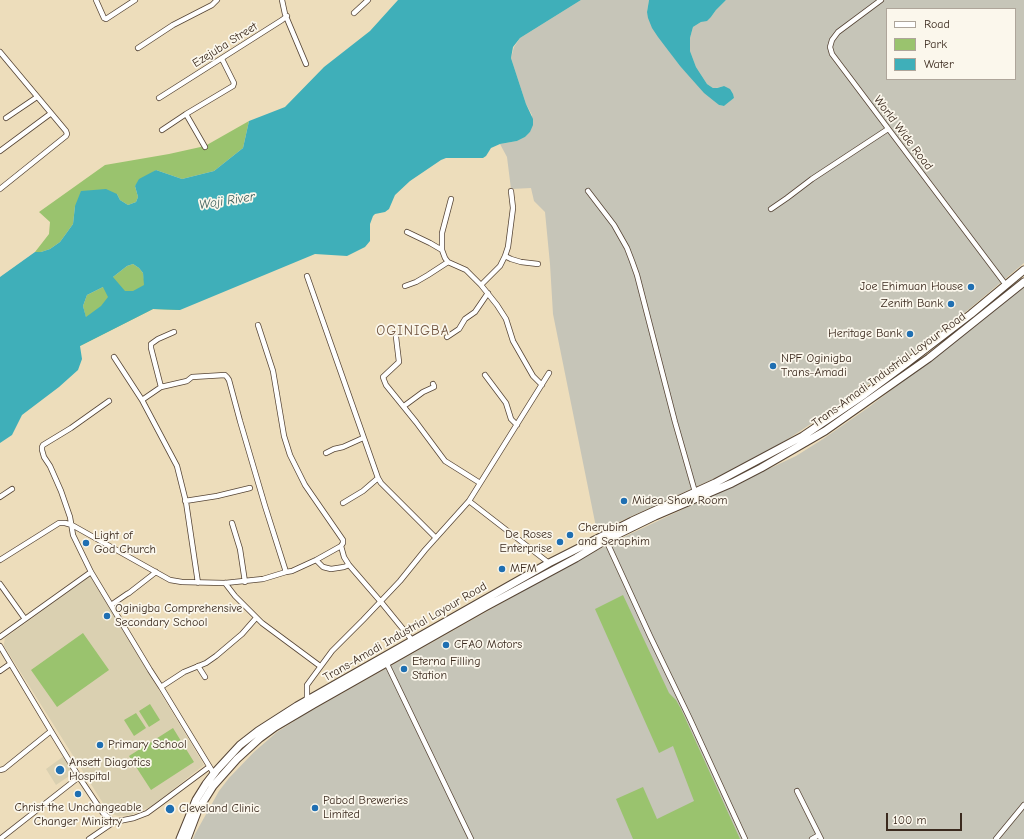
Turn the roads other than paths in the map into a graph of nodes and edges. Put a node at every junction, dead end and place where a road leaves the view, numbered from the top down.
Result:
1 (96, 0) edge
2 (134, 0) edge
3 (217, 0) edge
4 (282, 0) edge
5 (368, 0) edge
6 (881, 0) edge
7 (354, 13) dead end
8 (286, 16) junction
9 (138, 48) dead end
10 (0, 52) edge
11 (2, 58) edge
12 (222, 59) junction
13 (306, 64) dead end
14 (37, 97) junction
15 (159, 98) dead end
16 (50, 114) junction
17 (186, 114) junction
18 (6, 118) dead end
19 (888, 129) junction
20 (162, 130) dead end
21 (205, 147) dead end
22 (0, 151) edge
23 (0, 189) edge
24 (588, 190) dead end
25 (511, 191) dead end
26 (451, 199) dead end
27 (771, 209) dead end
28 (408, 232) dead end
29 (442, 250) junction
30 (505, 256) junction
31 (448, 262) junction
32 (538, 264) dead end
33 (1024, 270) edge
34 (307, 276) dead end
35 (1024, 282) edge
36 (481, 285) junction
37 (1006, 285) junction
38 (404, 286) dead end
39 (488, 293) junction
40 (258, 325) dead end
41 (174, 332) dead end
42 (396, 337) dead end
43 (447, 337) dead end
44 (114, 357) dead end
45 (549, 373) dead end
46 (485, 375) dead end
47 (433, 384) dead end
48 (542, 386) junction
49 (161, 387) junction
50 (142, 400) junction
51 (108, 401) dead end
52 (404, 406) junction
53 (821, 424) junction
54 (517, 425) junction
55 (825, 431) junction
56 (363, 438) junction
57 (326, 453) dead end
58 (378, 478) junction
59 (480, 483) junction
60 (12, 488) dead end
61 (250, 488) dead end
62 (695, 492) junction
63 (0, 497) edge
64 (185, 501) junction
65 (469, 501) junction
66 (343, 503) dead end
67 (232, 523) dead end
68 (72, 526) junction
69 (436, 538) junction
70 (606, 540) junction
71 (341, 546) junction
72 (0, 560) edge
73 (316, 560) junction
74 (548, 563) junction
75 (349, 565) junction
76 (91, 572) junction
77 (156, 572) junction
78 (286, 572) junction
79 (245, 582) junction
80 (198, 583) junction
81 (225, 583) junction
82 (0, 584) edge
83 (381, 602) junction
84 (111, 605) junction
85 (256, 618) junction
86 (25, 619) junction
87 (0, 637) edge
88 (412, 640) junction
89 (0, 646) edge
90 (384, 660) junction
91 (10, 664) junction
92 (198, 666) junction
93 (320, 666) junction
94 (0, 671) edge
95 (206, 676) dead end
96 (161, 687) junction
97 (307, 701) junction
98 (51, 731) junction
99 (210, 767) junction
100 (1, 772) edge
101 (214, 774) junction
102 (79, 777) junction
103 (797, 791) dead end
104 (1024, 805) edge
105 (114, 822) junction
106 (820, 837) edge
107 (0, 839) edge
108 (89, 839) edge
109 (180, 839) edge
110 (187, 839) edge
111 (471, 839) edge
112 (745, 839) edge
113 (812, 839) edge
114 (996, 839) edge

1 - 2 street
3 - 9 street
4 - 8 street
5 - 7 street
6 - 19 street, World Wide Road
8 - 12 street, Ezejuba Street
8 - 13 street
10 - 11 street
11 - 14 street
12 - 15 street, Ezejuba Street
12 - 17 street
14 - 16 street
14 - 18 street
16 - 22 street
16 - 23 street
17 - 20 street
17 - 21 street
19 - 27 street
19 - 37 street, World Wide Road
24 - 62 street
25 - 30 street
26 - 29 street
28 - 29 street
29 - 31 street
30 - 32 street
30 - 36 street
31 - 36 street
31 - 38 street
33 - 37 main road, Trans-Amadi Industrial Layour Road
34 - 56 street
35 - 55 main road, Trans-Amadi Industrial Layour Road
36 - 39 street
37 - 53 main road, Trans-Amadi Industrial Layour Road
39 - 43 street
39 - 48 street
40 - 71 street
41 - 49 street
42 - 52 street
44 - 50 street
45 - 48 street
46 - 54 street
47 - 52 street
48 - 54 street
49 - 50 street
49 - 78 street
50 - 64 street
51 - 68 street
52 - 59 street
53 - 55 main road
53 - 62 main road, Trans-Amadi Industrial Layour Road
54 - 59 street
55 - 70 main road, Trans-Amadi Industrial Layour Road
56 - 57 street
56 - 58 street
58 - 66 street
58 - 69 street
59 - 65 street
60 - 63 street
61 - 64 street
62 - 74 main road, Trans-Amadi Industrial Layour Road
64 - 80 street
65 - 69 street
65 - 74 street
67 - 79 street
68 - 72 street
68 - 76 street
68 - 77 street
69 - 83 street
70 - 90 main road, Trans-Amadi Industrial Layour Road
70 - 112 street
71 - 73 street
71 - 75 street
73 - 75 street
73 - 78 street
74 - 88 main road, Trans-Amadi Industrial Layour Road
75 - 83 street
76 - 84 street
76 - 86 street
77 - 80 street
77 - 84 street
78 - 79 street
79 - 81 street
80 - 81 street
81 - 85 street
82 - 86 street
83 - 88 street
83 - 93 street
84 - 96 street
85 - 92 street
85 - 93 street
86 - 87 street
88 - 90 main road, Trans-Amadi Industrial Layour Road
89 - 91 street
90 - 97 main road, Trans-Amadi Industrial Layour Road
90 - 110 main road, Trans-Amadi Industrial Layour Road
90 - 111 street
91 - 94 street
91 - 98 street
92 - 95 street
92 - 96 street
93 - 97 street
96 - 99 street
97 - 101 main road, Trans-Amadi Industrial Layour Road
98 - 100 street
98 - 102 street
99 - 101 street
99 - 105 street
101 - 109 main road, Trans-Amadi Industrial Layour Road
102 - 105 street
102 - 107 street
103 - 106 street
104 - 114 street
105 - 108 street
106 - 113 street

